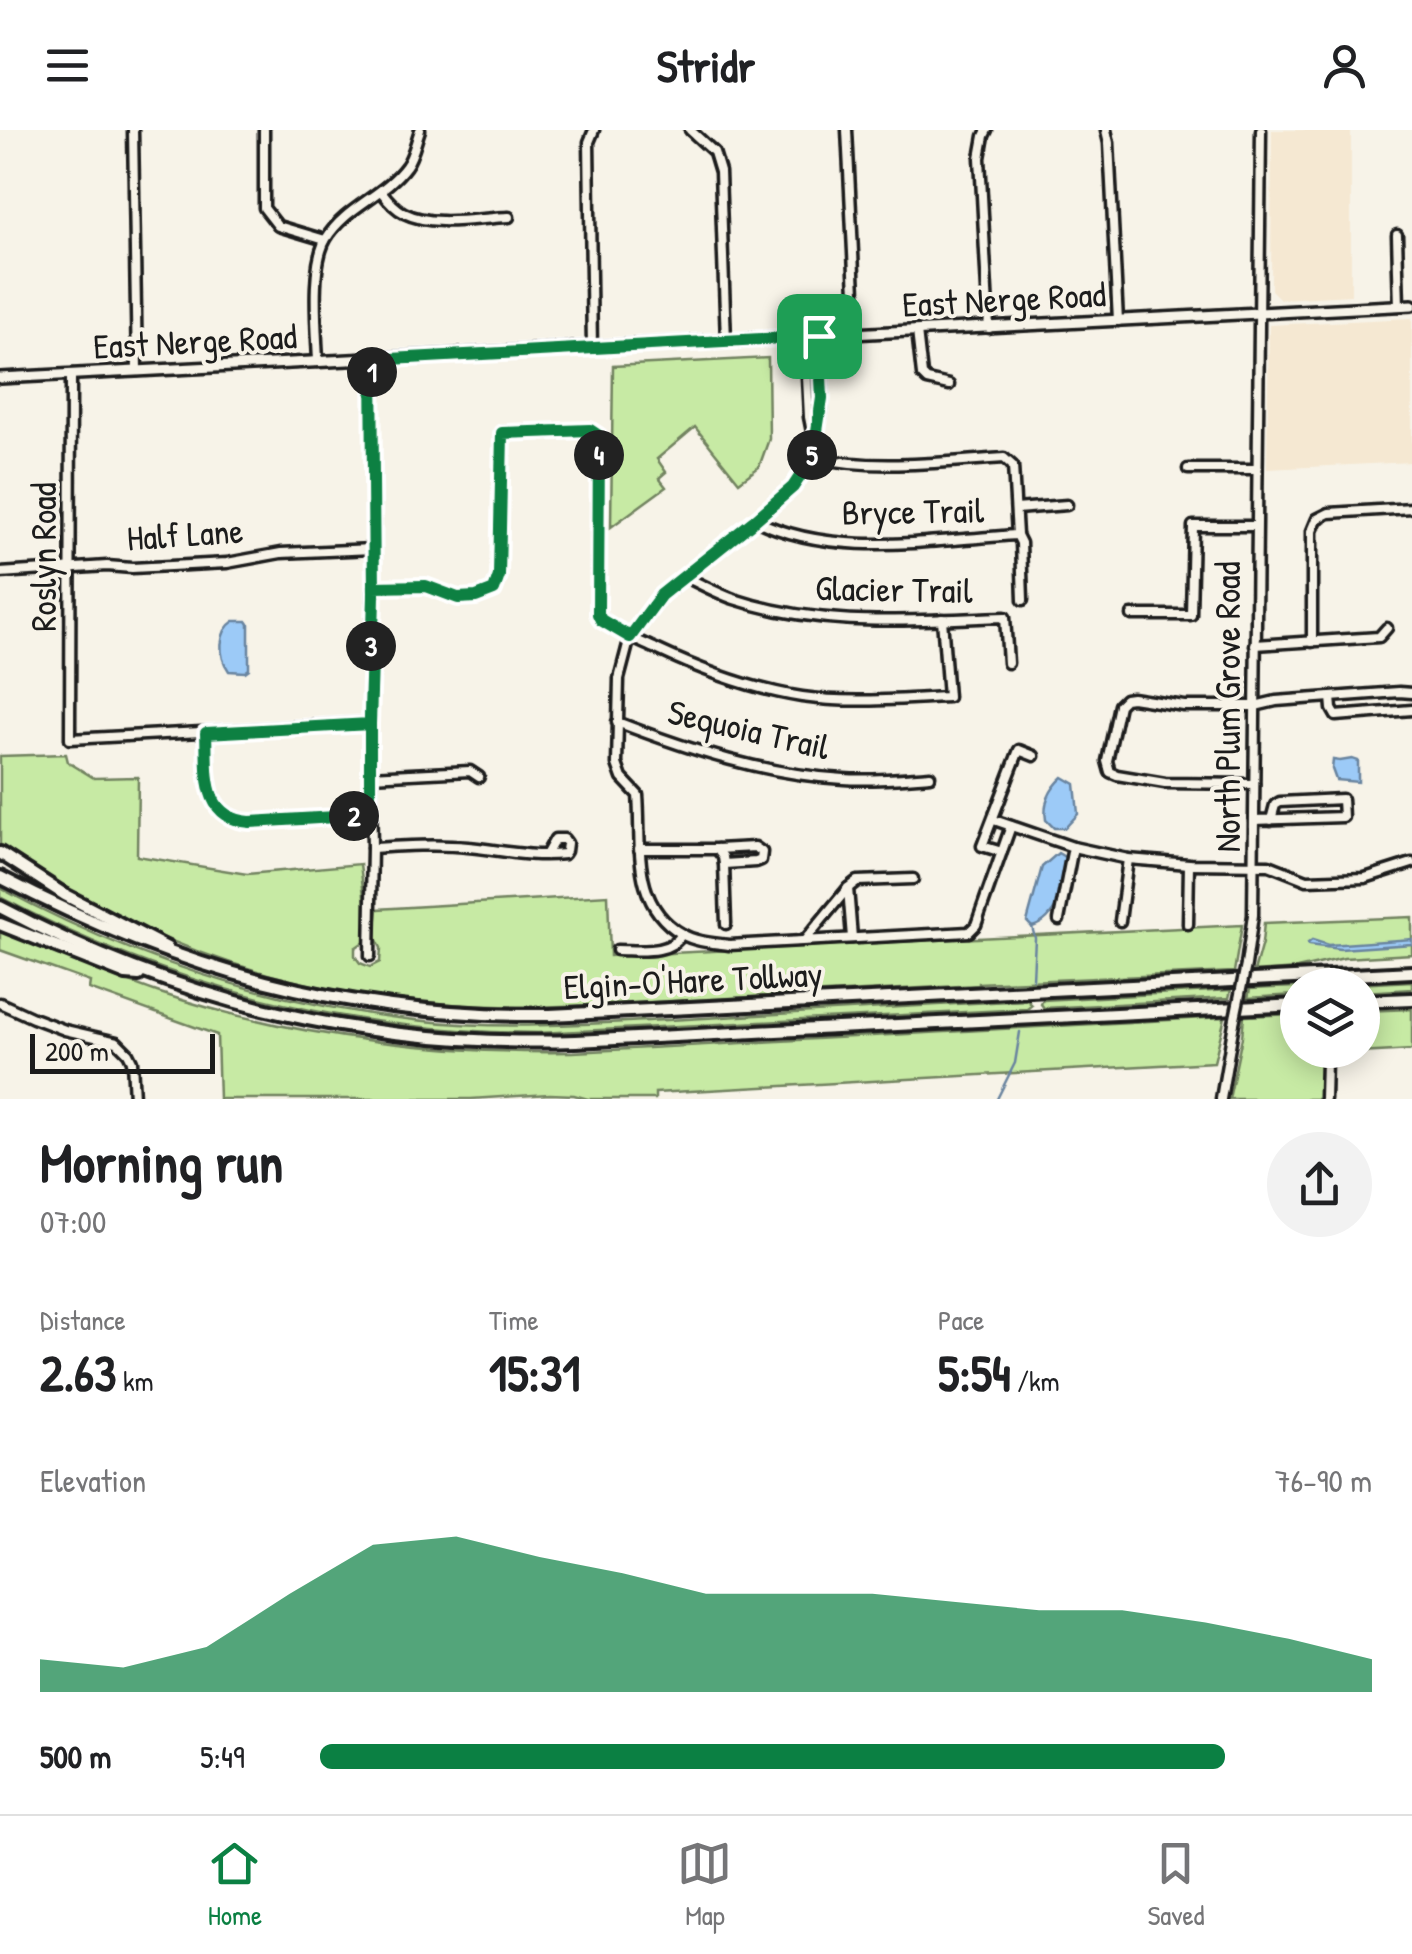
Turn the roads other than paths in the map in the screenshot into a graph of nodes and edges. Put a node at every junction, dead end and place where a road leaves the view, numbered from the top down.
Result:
1 (134, 130) edge
2 (264, 130) edge
3 (420, 130) edge
4 (594, 130) edge
5 (690, 130) edge
6 (847, 130) edge
7 (987, 130) edge
8 (1106, 130) edge
9 (1261, 130) edge
10 (380, 190) junction
11 (509, 217) dead end
12 (1397, 235) dead end
13 (325, 240) junction
14 (1399, 306) junction
15 (1412, 306) edge
16 (1258, 312) junction
17 (1118, 321) junction
18 (988, 328) junction
19 (917, 332) junction
20 (858, 334) junction
21 (819, 336) junction
22 (805, 337) junction
23 (726, 341) junction
24 (592, 348) junction
25 (372, 360) junction
26 (318, 362) junction
27 (137, 372) junction
28 (70, 375) junction
29 (0, 378) edge
30 (949, 385) dead end
31 (500, 421) dead end
32 (502, 433) junction
33 (813, 437) junction
34 (812, 458) junction
35 (1188, 468) dead end
36 (1256, 469) junction
37 (1067, 505) dead end
38 (1412, 508) edge
39 (1016, 509) junction
40 (755, 520) junction
41 (1256, 526) junction
42 (1017, 535) junction
43 (374, 549) junction
44 (71, 568) junction
45 (0, 572) edge
46 (684, 576) junction
47 (374, 587) junction
48 (1023, 600) dead end
49 (1132, 615) dead end
50 (942, 619) junction
51 (1388, 628) dead end
52 (630, 637) junction
53 (1312, 642) junction
54 (1255, 645) junction
55 (1008, 663) dead end
56 (1412, 694) edge
57 (1331, 697) junction
58 (1254, 706) junction
59 (1412, 710) edge
60 (617, 722) junction
61 (370, 724) junction
62 (206, 733) junction
63 (1034, 756) dead end
64 (370, 776) junction
65 (930, 776) dead end
66 (479, 777) dead end
67 (1254, 784) junction
68 (370, 815) junction
69 (994, 820) junction
70 (1254, 820) junction
71 (1271, 820) junction
72 (1011, 826) junction
73 (1073, 847) junction
74 (372, 848) junction
75 (639, 848) junction
76 (717, 850) junction
77 (0, 852) edge
78 (1002, 852) junction
79 (546, 854) dead end
80 (1128, 859) junction
81 (724, 864) junction
82 (1189, 864) junction
83 (1253, 864) junction
84 (1409, 867) edge
85 (0, 877) edge
86 (913, 879) dead end
87 (848, 888) junction
88 (0, 908) edge
89 (1060, 920) dead end
90 (1120, 921) dead end
91 (0, 924) edge
92 (726, 924) dead end
93 (1188, 924) dead end
94 (682, 934) junction
95 (852, 938) junction
96 (805, 940) junction
97 (617, 950) dead end
98 (370, 956) dead end
99 (185, 959) junction
100 (1412, 972) edge
101 (150, 976) junction
102 (1412, 999) edge
103 (1380, 1001) edge
104 (0, 1003) edge
105 (1280, 1006) edge
106 (1326, 1068) edge
107 (134, 1099) edge
108 (1220, 1099) edge
109 (1325, 1099) edge

1 - 27 street
2 - 13 street
3 - 10 street
4 - 24 street
5 - 23 street
6 - 20 street
7 - 18 street
8 - 17 street
9 - 16 street, North Plum Grove Road
10 - 11 street
10 - 13 street
12 - 14 street
13 - 26 street
14 - 15 main road, East Nerge Road
14 - 16 main road, East Nerge Road
16 - 17 main road, East Nerge Road
16 - 36 street, North Plum Grove Road
17 - 18 main road, East Nerge Road
18 - 19 main road, East Nerge Road
19 - 20 main road, East Nerge Road
19 - 30 street
20 - 21 main road, East Nerge Road
21 - 22 main road, East Nerge Road
21 - 33 street
22 - 23 main road, East Nerge Road
22 - 33 street
23 - 24 main road, East Nerge Road
24 - 25 main road, East Nerge Road
25 - 26 main road, East Nerge Road
25 - 43 street
26 - 27 main road, East Nerge Road
27 - 28 main road, East Nerge Road
28 - 29 main road, East Nerge Road
28 - 44 street, Roslyn Road
31 - 32 street
32 - 47 street
32 - 52 street
33 - 34 street
34 - 39 street
34 - 40 street
35 - 36 street
36 - 41 street, North Plum Grove Road
37 - 39 street
38 - 53 street
39 - 42 street
40 - 42 street, Bryce Trail
40 - 46 street
41 - 49 street
41 - 54 street, North Plum Grove Road
42 - 48 street
43 - 44 street, Half Lane
43 - 47 street
44 - 45 street, Half Lane
44 - 62 street, Roslyn Road
46 - 50 street, Glacier Trail
46 - 52 street
47 - 61 street
50 - 52 street
50 - 55 street, Glacier Trail
51 - 53 street
52 - 60 street
53 - 54 street
54 - 58 street, North Plum Grove Road
56 - 57 street
57 - 58 street
57 - 59 street
58 - 67 street, North Plum Grove Road
58 - 67 street
60 - 65 street, Sequoia Trail
60 - 75 street
61 - 62 street
61 - 64 street
62 - 68 street
63 - 69 street
64 - 66 street
64 - 68 street
67 - 70 street, North Plum Grove Road
68 - 74 street
69 - 72 street
69 - 78 street
70 - 71 street
70 - 83 street, North Plum Grove Road
71 - 71 street
72 - 73 street
72 - 78 street
73 - 80 street
73 - 89 street
74 - 79 street
74 - 98 street
75 - 76 street
75 - 94 street
76 - 81 street
76 - 81 street
77 - 99 highway
78 - 95 street
80 - 82 street
80 - 90 street
81 - 92 street
82 - 83 street
82 - 93 street
83 - 84 street
83 - 108 street, North Plum Grove Road, bridge
85 - 99 highway, Elgin-O'Hare Tollway
86 - 87 street
87 - 95 street
87 - 96 street
88 - 101 highway, Elgin-O'Hare Tollway
91 - 101 highway
94 - 96 street
94 - 97 street
95 - 96 street
99 - 100 highway, Elgin-O'Hare Tollway
101 - 105 highway, Elgin-O'Hare Tollway
102 - 103 highway
104 - 107 street
106 - 109 street

